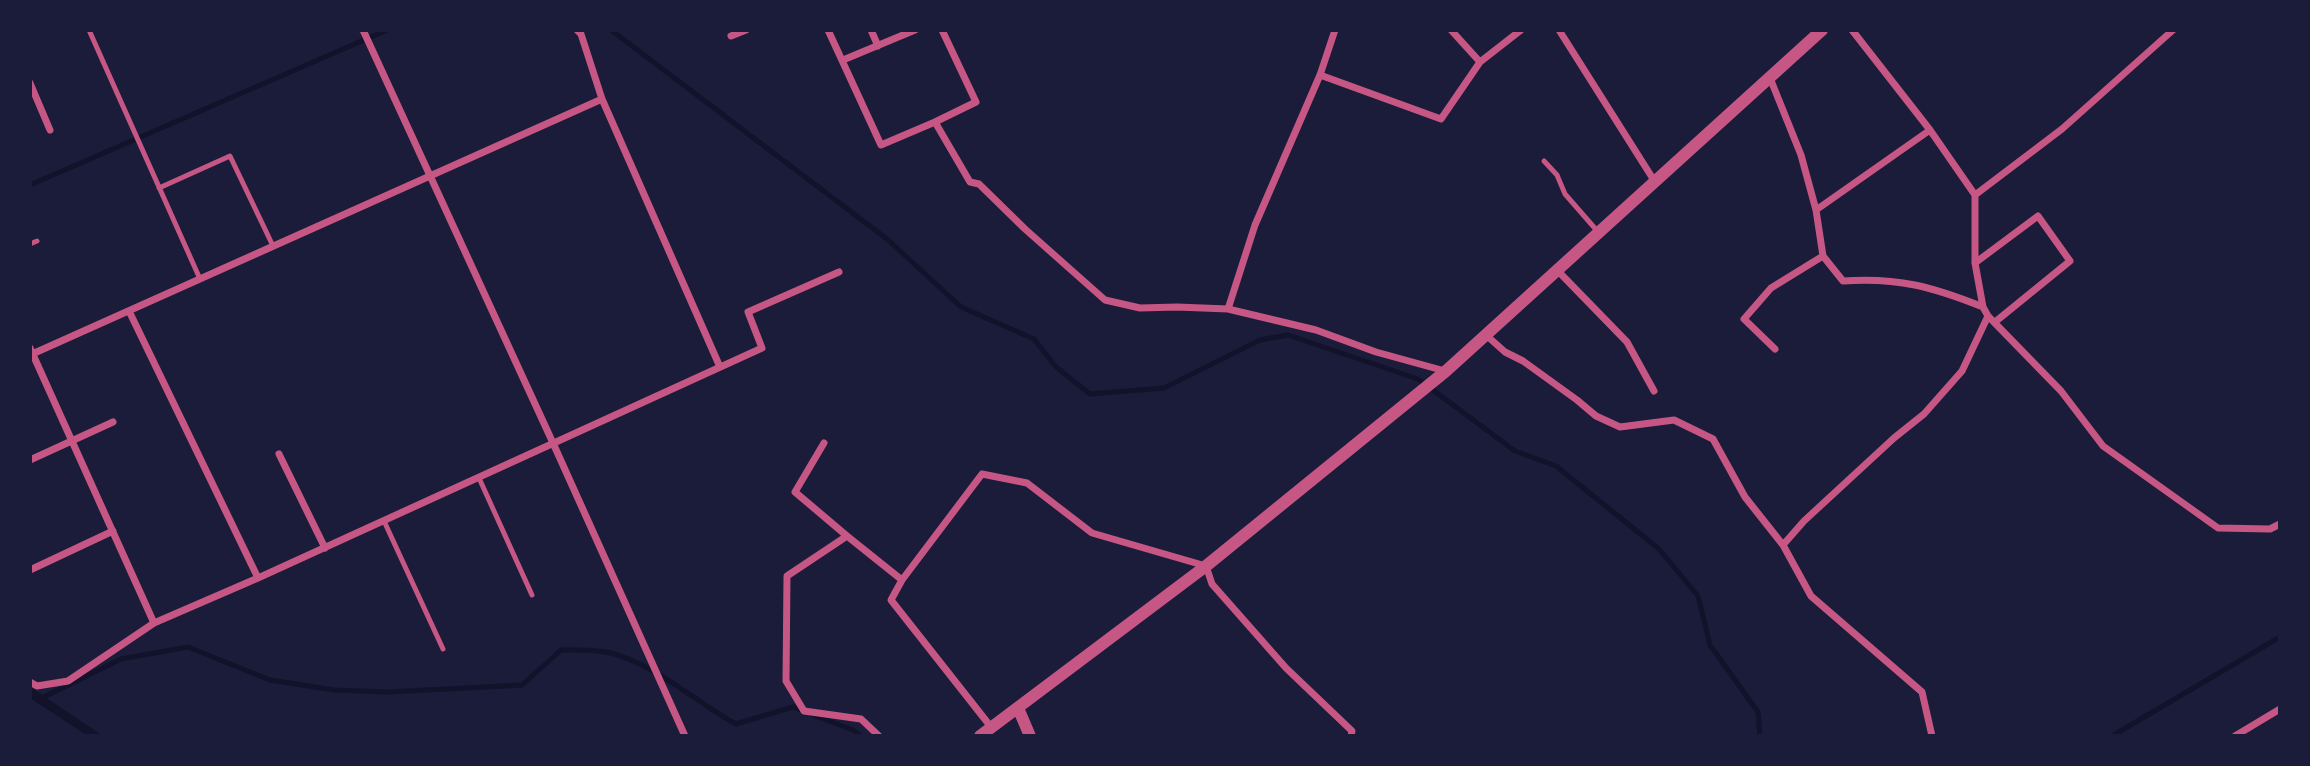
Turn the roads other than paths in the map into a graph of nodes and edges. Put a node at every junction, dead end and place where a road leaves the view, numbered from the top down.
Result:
1 (89, 30) edge
2 (363, 30) edge
3 (577, 30) edge
4 (746, 30) edge
5 (828, 30) edge
6 (871, 30) edge
7 (915, 30) edge
8 (942, 30) edge
9 (1335, 30) edge
10 (1451, 30) edge
11 (1521, 30) edge
12 (1559, 30) edge
13 (1822, 30) edge
14 (1852, 30) edge
15 (2173, 30) edge
16 (731, 36) dead end
17 (878, 46) junction
18 (843, 60) junction
19 (1480, 62) junction
20 (1320, 75) junction
21 (1770, 78) junction
22 (30, 83) edge
23 (602, 99) junction
24 (935, 121) junction
25 (50, 130) dead end
26 (1930, 130) junction
27 (1544, 161) dead end
28 (430, 176) junction
29 (1655, 182) junction
30 (159, 188) junction
31 (1975, 195) junction
32 (1816, 210) junction
33 (1599, 233) junction
34 (37, 241) dead end
35 (30, 244) edge
36 (273, 246) junction
37 (1823, 256) junction
38 (1975, 263) junction
39 (1557, 270) junction
40 (839, 272) dead end
41 (200, 279) junction
42 (1983, 307) junction
43 (1228, 309) junction
44 (129, 311) junction
45 (1989, 316) junction
46 (1995, 323) junction
47 (1486, 335) junction
48 (1775, 349) dead end
49 (31, 352) edge
50 (720, 367) junction
51 (1446, 371) junction
52 (1654, 391) dead end
53 (113, 422) dead end
54 (72, 441) junction
55 (554, 443) junction
56 (824, 443) dead end
57 (279, 454) dead end
58 (30, 460) edge
59 (479, 478) junction
60 (384, 521) junction
61 (2280, 524) edge
62 (113, 531) junction
63 (848, 536) junction
64 (1783, 545) junction
65 (325, 548) junction
66 (1206, 566) junction
67 (30, 570) edge
68 (258, 578) junction
69 (902, 580) junction
70 (532, 595) dead end
71 (154, 623) junction
72 (443, 649) dead end
73 (30, 681) edge
74 (1018, 708) junction
75 (2280, 709) edge
76 (991, 727) junction
77 (685, 736) edge
78 (879, 736) edge
79 (980, 736) edge
80 (1030, 736) edge
81 (1352, 736) edge
82 (1932, 736) edge
83 (2235, 736) edge

1 - 30 lane
2 - 28 street
3 - 23 street
4 - 16 street
5 - 18 street
6 - 17 street
7 - 17 street
8 - 24 street
9 - 20 street
10 - 19 street
11 - 19 street
12 - 29 street
13 - 21 street
14 - 26 street
15 - 31 street
17 - 18 street
18 - 24 street
19 - 20 street
20 - 43 street
21 - 29 street
21 - 32 street
22 - 25 street
23 - 28 street
23 - 50 street
24 - 43 street
26 - 31 street
26 - 32 street
27 - 33 lane
28 - 36 street
28 - 55 street
29 - 33 street
30 - 36 lane
30 - 41 lane
31 - 38 street
32 - 37 street
33 - 39 street
34 - 35 lane
36 - 41 street
37 - 42 street
37 - 48 street
38 - 42 street
38 - 46 street
39 - 47 street
39 - 52 street
40 - 50 street
41 - 44 street
42 - 45 street
43 - 51 street
44 - 49 street
44 - 68 street
45 - 46 street
45 - 64 street
46 - 61 street
47 - 51 street
47 - 64 street
49 - 54 street
50 - 55 street
51 - 66 street
53 - 54 street
54 - 58 street
54 - 62 street
55 - 59 street
55 - 77 street
56 - 63 street
57 - 65 street
59 - 60 street
59 - 70 lane
60 - 65 street
60 - 72 lane
62 - 67 street
62 - 71 street
63 - 69 street
63 - 78 street
64 - 82 street
65 - 68 street
66 - 69 street
66 - 74 street
66 - 81 street
68 - 71 street
69 - 76 street
71 - 73 street
74 - 76 street
74 - 80 street
75 - 83 street
76 - 79 street

